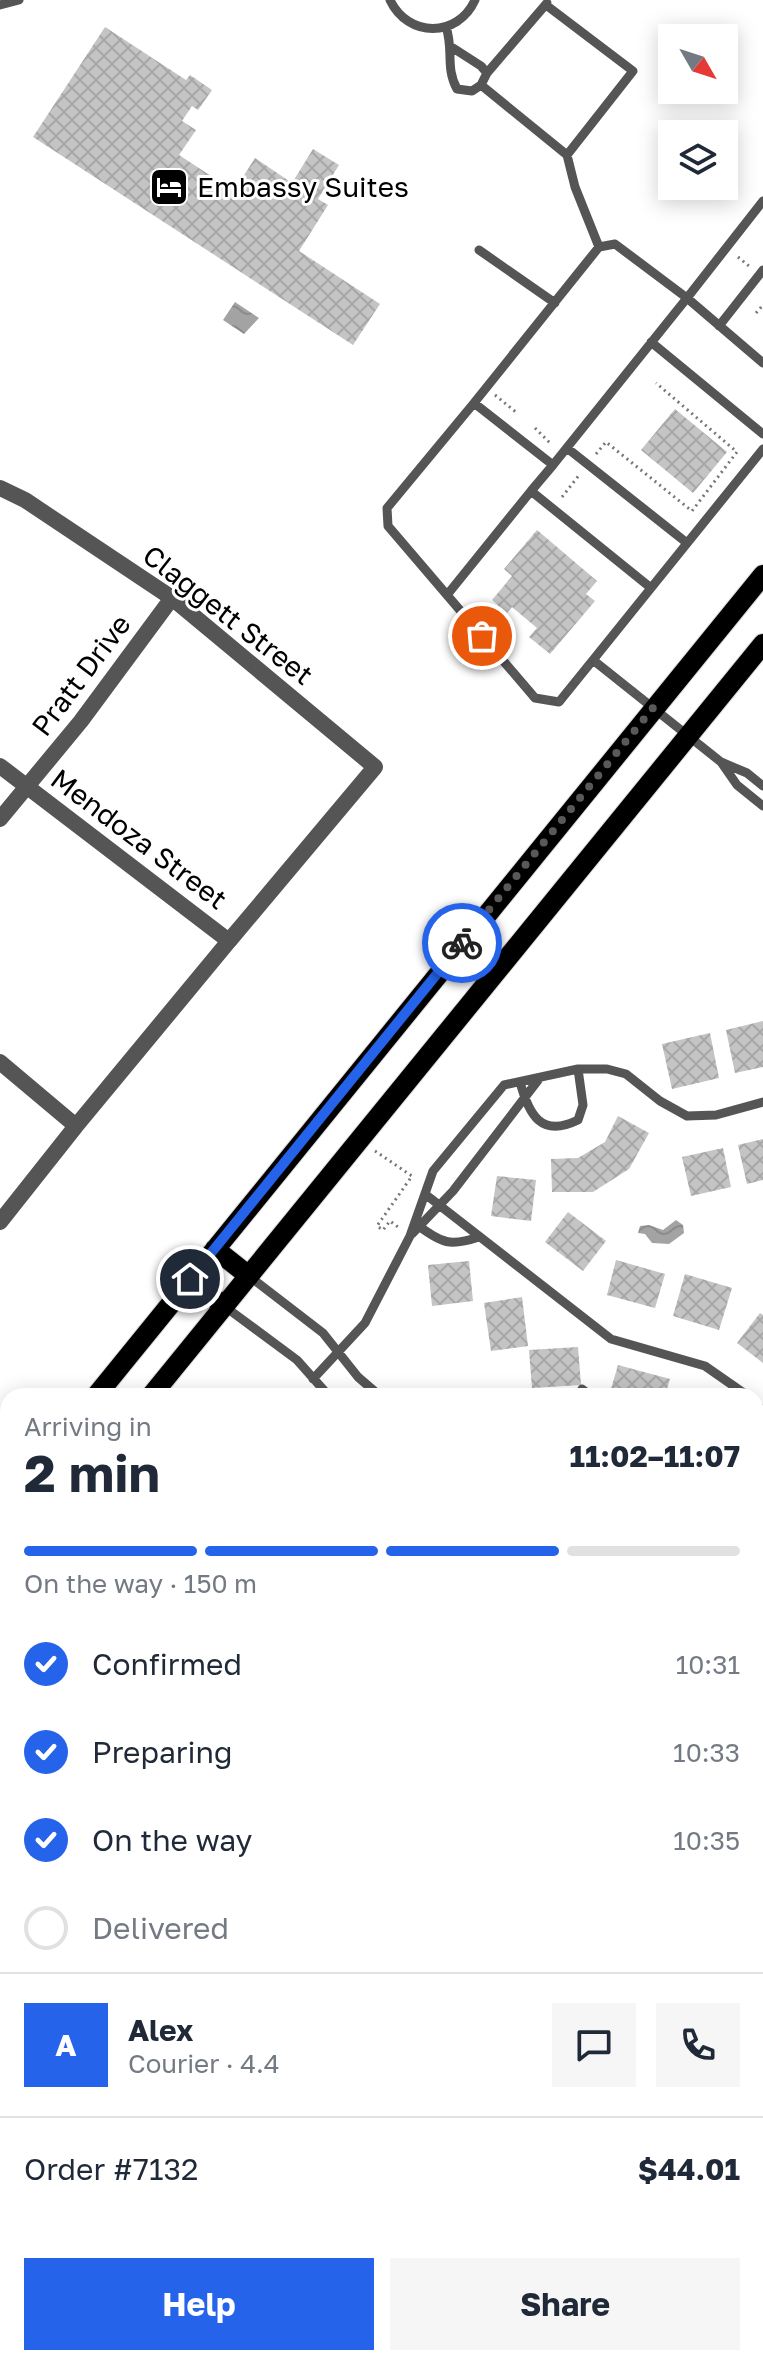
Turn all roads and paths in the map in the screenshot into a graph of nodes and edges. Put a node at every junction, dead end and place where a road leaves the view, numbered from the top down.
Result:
1 (19, 0) edge
2 (390, 0) edge
3 (475, 0) edge
4 (548, 2) edge
5 (0, 5) edge
6 (446, 27) junction
7 (453, 48) junction
8 (487, 73) junction
9 (481, 85) junction
10 (567, 155) junction
11 (763, 201) edge
12 (599, 247) junction
13 (479, 250) dead end
14 (738, 257) dead end
15 (758, 269) edge
16 (687, 298) junction
17 (555, 303) junction
18 (763, 305) edge
19 (756, 313) dead end
20 (719, 326) junction
21 (651, 342) junction
22 (763, 363) edge
23 (656, 383) dead end
24 (494, 395) dead end
25 (474, 403) junction
26 (517, 413) dead end
27 (535, 428) dead end
28 (763, 434) edge
29 (567, 448) junction
30 (763, 449) edge
31 (554, 450) dead end
32 (595, 456) dead end
33 (553, 465) junction
34 (568, 471) dead end
35 (580, 474) dead end
36 (575, 481) junction
37 (0, 488) edge
38 (531, 491) junction
39 (562, 497) dead end
40 (687, 543) junction
41 (763, 575) edge
42 (651, 588) junction
43 (447, 595) junction
44 (172, 598) junction
45 (763, 644) edge
46 (593, 660) junction
47 (653, 708) junction
48 (688, 736) junction
49 (721, 762) junction
50 (0, 766) edge
51 (375, 767) joint
52 (28, 786) junction
53 (763, 786) edge
54 (763, 806) edge
55 (0, 819) edge
56 (229, 941) junction
57 (0, 1062) edge
58 (578, 1069) junction
59 (539, 1079) junction
60 (520, 1082) junction
61 (525, 1101) junction
62 (763, 1102) edge
63 (76, 1126) junction
64 (375, 1151) dead end
65 (425, 1194) junction
66 (440, 1205) junction
67 (0, 1222) edge
68 (417, 1225) junction
69 (410, 1236) junction
70 (479, 1237) junction
71 (215, 1249) junction
72 (249, 1276) junction
73 (190, 1279) junction
74 (224, 1306) junction
75 (338, 1352) junction
76 (313, 1379) junction
77 (102, 1388) edge
78 (157, 1388) edge
79 (321, 1388) edge
80 (371, 1388) edge
81 (737, 1388) edge

1 - 5 lane
2 - 6 lane
3 - 6 lane
4 - 8 lane
4 - 10 lane
6 - 7 lane
7 - 8 lane
7 - 9 lane
8 - 9 lane
9 - 10 lane
10 - 12 lane
11 - 16 lane
12 - 16 lane
12 - 17 lane
13 - 17 lane
14 - 15 path
15 - 20 lane
16 - 20 lane
16 - 21 lane
17 - 25 lane
18 - 19 path
20 - 22 lane
21 - 28 lane
21 - 29 lane
23 - 32 path
24 - 26 path
25 - 33 lane
25 - 43 lane
27 - 31 path
29 - 33 lane
29 - 40 lane
30 - 40 lane
33 - 38 lane
34 - 36 path
35 - 36 path
36 - 39 path
37 - 44 street, Claggett Street
38 - 42 lane
38 - 43 lane
40 - 42 lane
41 - 47 main road
42 - 46 lane
43 - 46 lane
44 - 51 street, Claggett Street
44 - 52 street, Pratt Drive
45 - 48 main road
46 - 47 lane
47 - 48 lane
47 - 71 main road
48 - 49 lane
48 - 72 main road
49 - 53 lane
49 - 54 lane
50 - 52 street, Mendoza Street
51 - 56 street, Mendoza Street
52 - 55 street, Pratt Drive
52 - 56 street, Mendoza Street
56 - 63 street
57 - 63 street
58 - 59 lane
58 - 61 lane
58 - 62 lane
59 - 60 lane
59 - 61 lane
60 - 61 lane
60 - 65 lane
61 - 66 lane
63 - 67 street
64 - 69 path
65 - 66 lane
65 - 68 lane
66 - 68 lane
66 - 70 lane
68 - 69 lane
68 - 70 lane
69 - 75 lane
70 - 81 lane
71 - 72 main road
71 - 73 main road
72 - 74 main road
72 - 75 lane
73 - 74 main road
73 - 77 main road
74 - 76 lane
74 - 78 main road
75 - 76 lane
75 - 80 lane
76 - 79 lane

